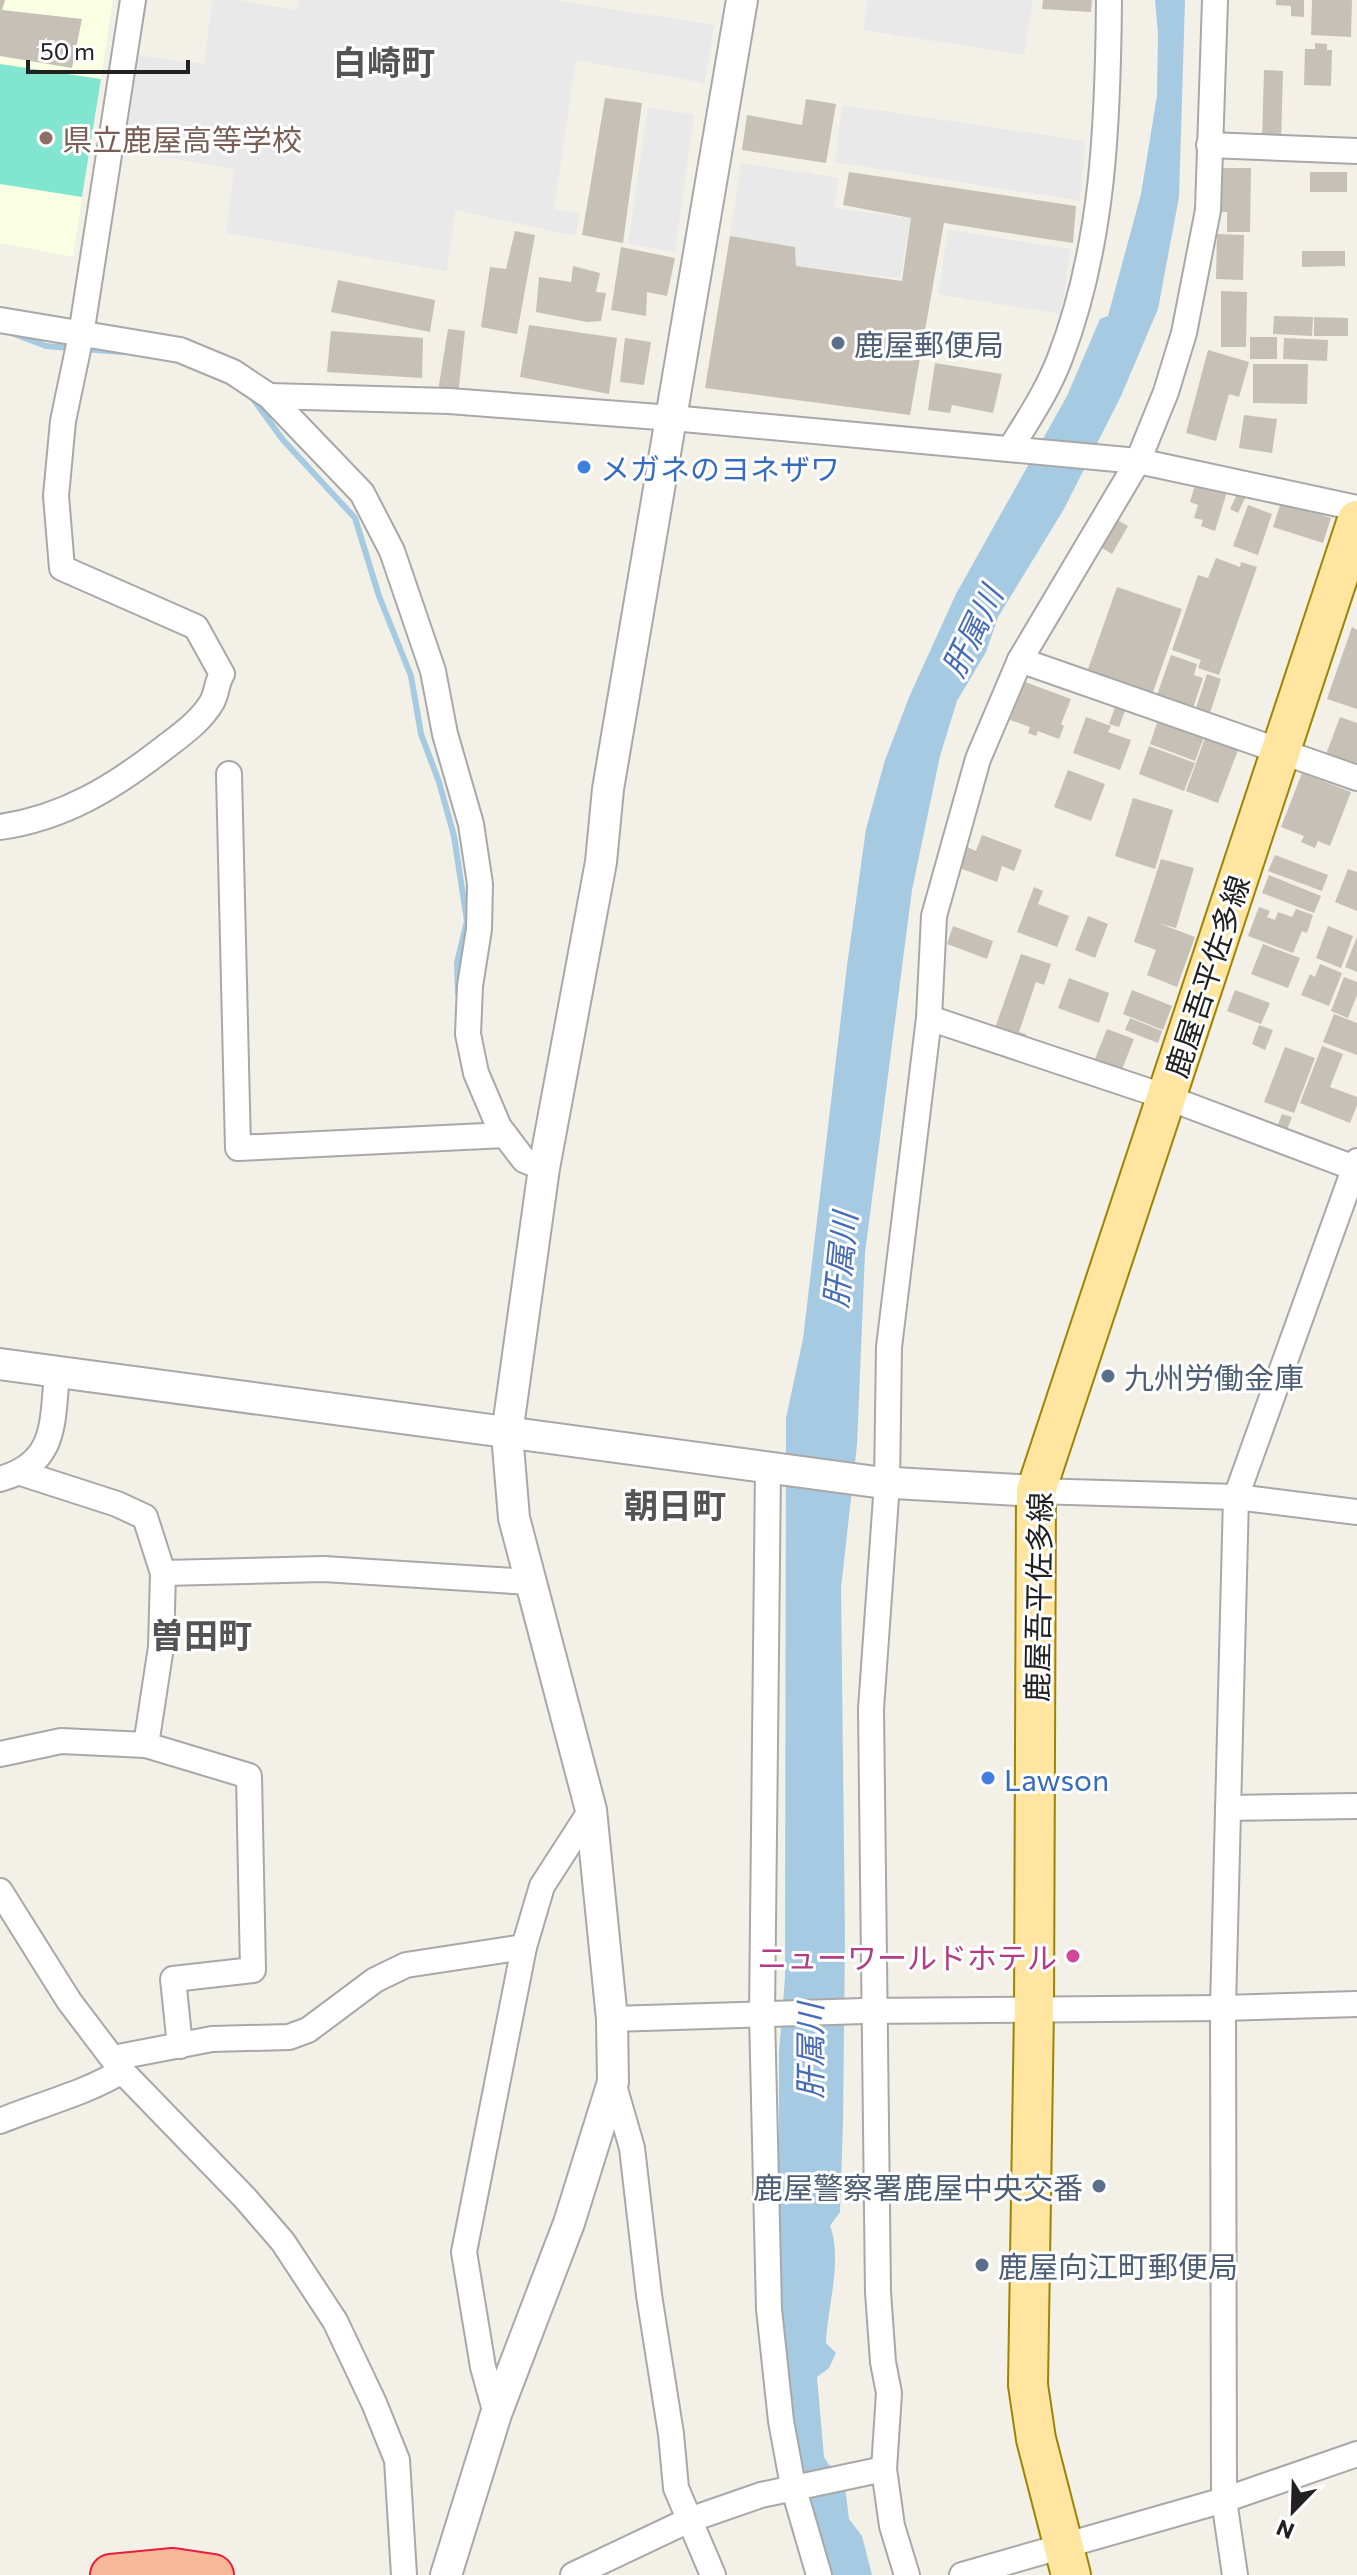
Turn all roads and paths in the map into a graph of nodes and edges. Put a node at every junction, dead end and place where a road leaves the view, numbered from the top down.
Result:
1 (133, 0) edge
2 (742, 0) edge
3 (1109, 0) edge
4 (1215, 0) edge
5 (1209, 145) junction
6 (1357, 151) edge
7 (0, 320) edge
8 (81, 335) junction
9 (269, 396) junction
10 (672, 418) junction
11 (1018, 450) junction
12 (1132, 461) junction
13 (1357, 508) edge
14 (1357, 520) edge
15 (1020, 660) junction
16 (1281, 751) junction
17 (229, 774) dead end
18 (1357, 778) edge
19 (0, 827) edge
20 (929, 1018) junction
21 (1166, 1097) junction
22 (505, 1135) junction
23 (1356, 1166) edge
24 (544, 1168) junction
25 (0, 1364) edge
26 (57, 1374) junction
27 (507, 1434) junction
28 (776, 1470) junction
29 (10, 1476) edge
30 (882, 1483) junction
31 (1036, 1491) junction
32 (1236, 1497) junction
33 (1357, 1512) edge
34 (163, 1573) junction
35 (530, 1582) junction
36 (146, 1745) junction
37 (0, 1754) edge
38 (1357, 1806) edge
39 (1228, 1808) junction
40 (591, 1810) junction
41 (0, 1891) edge
42 (524, 1947) junction
43 (1357, 2004) edge
44 (1223, 2008) junction
45 (1034, 2009) junction
46 (868, 2011) junction
47 (768, 2014) junction
48 (612, 2019) junction
49 (180, 2046) junction
50 (118, 2065) junction
51 (613, 2082) junction
52 (0, 2121) edge
53 (496, 2414) junction
54 (1357, 2454) edge
55 (884, 2469) junction
56 (799, 2486) junction
57 (1224, 2500) junction
58 (689, 2520) junction
59 (1066, 2561) edge
60 (111, 2575) edge
61 (213, 2575) edge
62 (404, 2575) edge
63 (446, 2575) edge
64 (573, 2575) edge
65 (713, 2575) edge
66 (819, 2575) edge
67 (907, 2575) edge
68 (962, 2575) edge
69 (1235, 2575) edge

1 - 8 street
2 - 10 street
3 - 11 street
4 - 5 street
5 - 6 street
5 - 12 street
7 - 8 street
8 - 9 street
8 - 19 street
9 - 10 street
9 - 22 street
10 - 11 street
10 - 24 street
11 - 12 street
12 - 13 street
12 - 15 street
14 - 16 main road, 鹿屋吾平佐多線
15 - 16 street
15 - 20 street
16 - 18 street
16 - 21 main road, 鹿屋吾平佐多線
17 - 22 street
20 - 21 street
20 - 30 street
21 - 23 street
21 - 31 main road, 鹿屋吾平佐多線
22 - 24 street
23 - 32 street
24 - 27 street
25 - 26 street
26 - 27 street
26 - 29 street
27 - 28 street
27 - 35 street
28 - 30 street
28 - 47 street
29 - 34 street
30 - 31 street
30 - 46 street
31 - 32 street
31 - 45 main road, 鹿屋吾平佐多線
32 - 33 street
32 - 39 street
34 - 35 street
34 - 36 street
35 - 40 street
36 - 37 street
36 - 49 street
38 - 39 street
39 - 44 street
40 - 42 street
40 - 48 street
41 - 50 street
42 - 49 street
42 - 53 street
43 - 44 street
44 - 45 street
44 - 57 street
45 - 46 street
45 - 59 main road, 鹿屋吾平佐多線
46 - 47 street
46 - 55 street
47 - 48 street
47 - 56 street
48 - 51 street
49 - 50 street
50 - 52 street
50 - 62 street
51 - 53 street
51 - 58 street
53 - 63 street
54 - 57 street
55 - 56 street
55 - 67 street
56 - 58 street
56 - 66 street
57 - 59 street
57 - 69 street
58 - 64 street
58 - 65 street
59 - 68 street
60 - 61 highway

